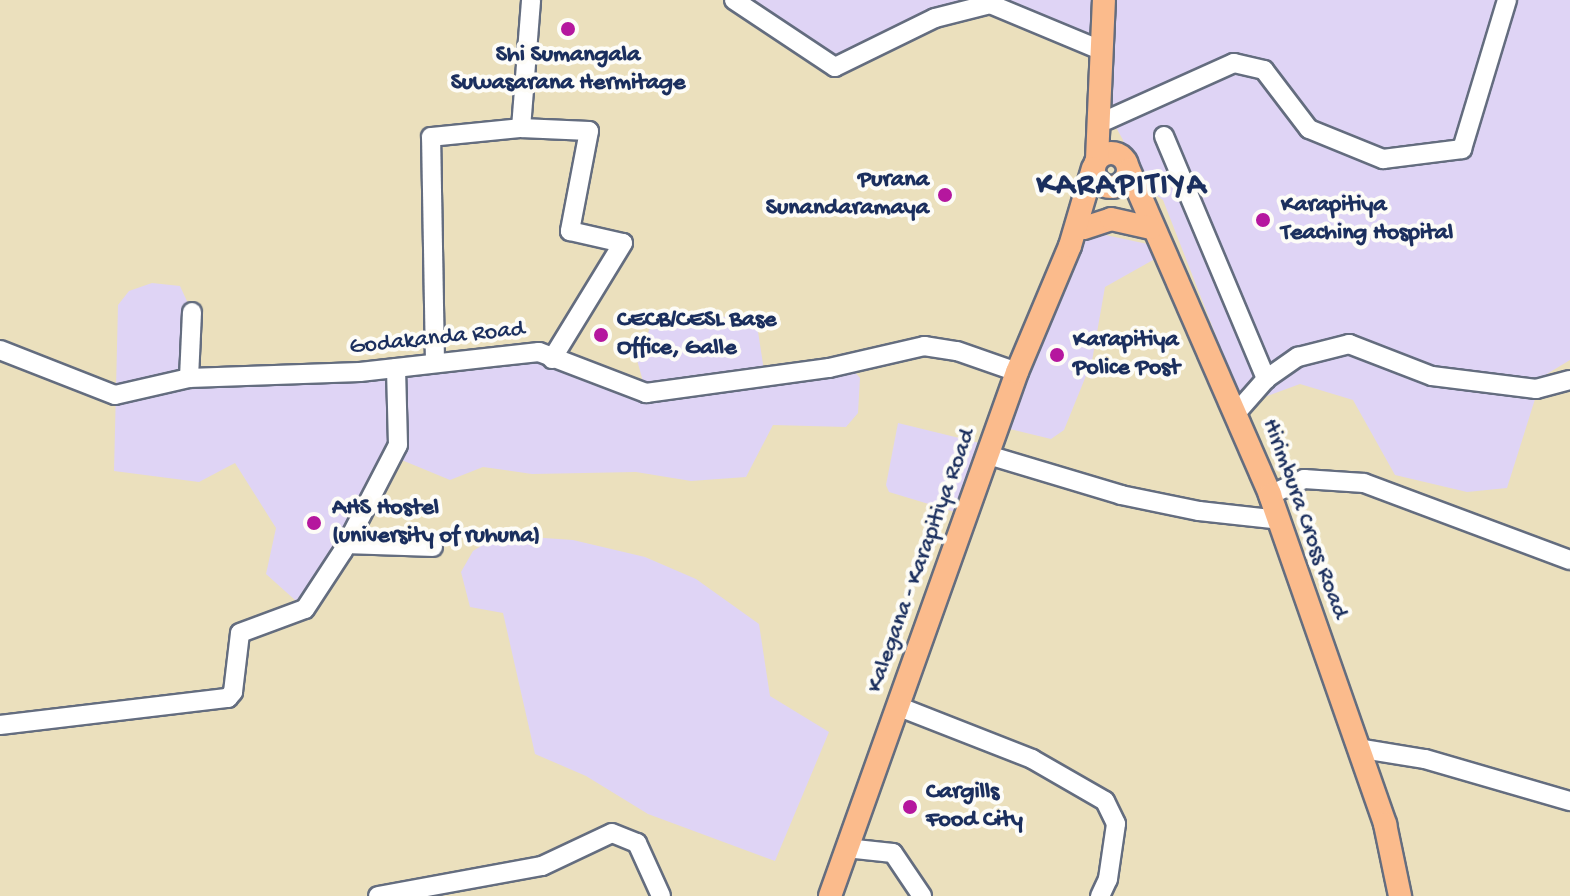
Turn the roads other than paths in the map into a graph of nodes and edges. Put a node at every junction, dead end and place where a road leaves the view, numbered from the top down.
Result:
1 (531, 0) edge
2 (734, 0) edge
3 (1104, 0) edge
4 (1507, 0) edge
5 (1103, 51) junction
6 (1105, 114) junction
7 (521, 128) junction
8 (1164, 136) dead end
9 (1125, 163) junction
10 (1095, 164) junction
11 (1110, 188) junction
12 (1084, 228) junction
13 (1156, 232) junction
14 (1070, 246) junction
15 (192, 312) dead end
16 (0, 350) edge
17 (552, 359) junction
18 (435, 362) junction
19 (396, 368) junction
20 (1017, 372) junction
21 (189, 378) junction
22 (1266, 379) junction
23 (1570, 380) edge
24 (1237, 412) junction
25 (988, 455) junction
26 (1270, 495) junction
27 (1280, 520) junction
28 (346, 544) junction
29 (433, 547) dead end
30 (1570, 560) edge
31 (897, 706) junction
32 (0, 725) edge
33 (1357, 748) junction
34 (1570, 801) edge
35 (846, 848) junction
36 (425, 892) edge
37 (378, 896) edge
38 (661, 896) edge
39 (830, 896) edge
40 (922, 896) edge
41 (1100, 896) edge
42 (1400, 896) edge

1 - 7 street
2 - 5 street
3 - 5 main road, Kalegana - Karapitiya Road
4 - 6 street
5 - 6 main road, Kalegana - Karapitiya Road
6 - 9 main road, Hirimbura Cross Road
6 - 10 main road, Kalegana - Karapitiya Road
7 - 17 street
7 - 18 street
8 - 22 street
9 - 10 main road
9 - 11 main road
9 - 13 main road, Hirimbura Cross Road
10 - 11 main road
10 - 14 main road, Kalegana - Karapitiya Road
11 - 12 main road, Kalegana - Karapitiya Road
11 - 13 main road
12 - 13 main road
12 - 14 main road, Kalegana - Karapitiya Road
13 - 24 main road, Hirimbura Cross Road
14 - 20 main road, Kalegana - Karapitiya Road
15 - 21 street
16 - 21 street, Godakanda Road
17 - 18 street, Godakanda Road
17 - 20 street, Godakanda Road
18 - 19 street, Godakanda Road
19 - 21 street, Godakanda Road
19 - 28 street
20 - 25 main road, Kalegana - Karapitiya Road
22 - 23 street
22 - 24 street
24 - 26 main road, Hirimbura Cross Road
25 - 27 street
25 - 31 main road, Kalegana - Karapitiya Road
26 - 27 main road, Hirimbura Cross Road
26 - 30 street
27 - 33 main road, Hirimbura Cross Road
28 - 29 street
28 - 32 street
31 - 35 main road, Kalegana - Karapitiya Road
31 - 41 street
33 - 34 street
33 - 42 main road, Hirimbura Cross Road
35 - 39 main road, Kalegana - Karapitiya Road
35 - 40 street
36 - 37 street
36 - 38 street

